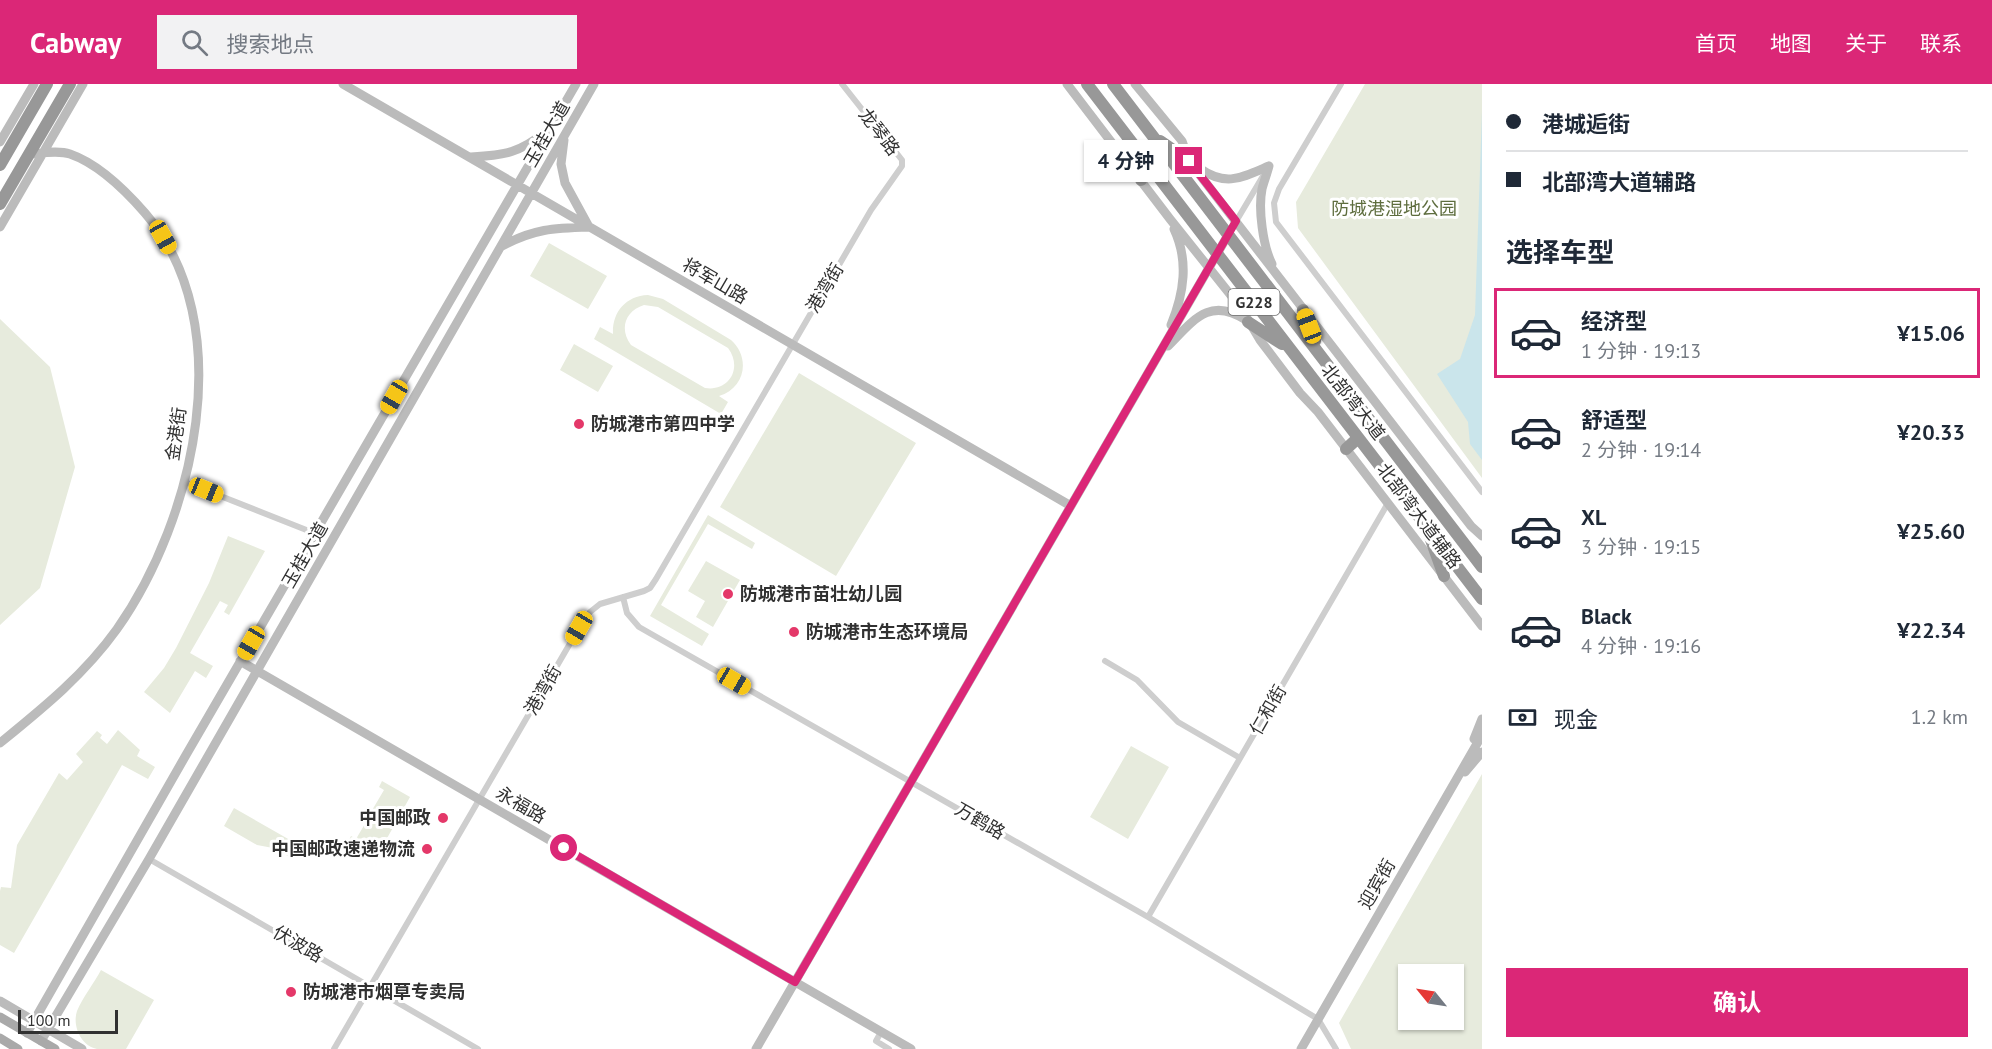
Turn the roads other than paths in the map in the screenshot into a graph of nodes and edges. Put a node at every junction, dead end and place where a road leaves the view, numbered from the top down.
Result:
1 (34, 84) edge
2 (47, 84) edge
3 (70, 84) edge
4 (83, 84) edge
5 (343, 84) edge
6 (576, 84) edge
7 (594, 84) edge
8 (842, 84) edge
9 (1066, 84) edge
10 (1086, 84) edge
11 (1113, 84) edge
12 (1135, 84) edge
13 (1341, 84) edge
14 (551, 128) junction
15 (1124, 133) junction
16 (565, 135) junction
17 (1152, 136) junction
18 (6, 143) edge
19 (43, 153) junction
20 (30, 154) junction
21 (469, 157) junction
22 (1189, 161) junction
23 (1271, 162) junction
24 (0, 165) edge
25 (1141, 180) junction
26 (517, 185) junction
27 (532, 194) junction
28 (0, 204) edge
29 (871, 210) joint
30 (1170, 219) junction
31 (1236, 221) junction
32 (0, 227) edge
33 (589, 227) junction
34 (1228, 235) junction
35 (502, 246) junction
36 (1217, 254) junction
37 (1209, 267) junction
38 (1280, 280) junction
39 (1303, 310) junction
40 (1248, 322) junction
41 (792, 344) junction
42 (1291, 350) junction
43 (1321, 356) junction
44 (1157, 358) junction
45 (1358, 438) junction
46 (1346, 448) junction
47 (185, 482) junction
48 (1482, 492) edge
49 (1388, 503) junction
50 (1071, 506) junction
51 (1427, 527) junction
52 (314, 534) junction
53 (1482, 536) edge
54 (1482, 567) edge
55 (1443, 576) junction
56 (623, 597) junction
57 (1482, 599) edge
58 (1479, 623) edge
59 (1482, 632) edge
60 (240, 661) junction
61 (1106, 661) dead end
62 (257, 671) junction
63 (1482, 719) edge
64 (1482, 735) edge
65 (0, 743) edge
66 (1482, 752) edge
67 (1240, 758) junction
68 (1463, 766) junction
69 (911, 782) junction
70 (1448, 792) junction
71 (479, 800) junction
72 (149, 859) junction
73 (1148, 917) junction
74 (795, 982) junction
75 (370, 986) junction
76 (0, 1001) edge
77 (0, 1017) edge
78 (1318, 1019) junction
79 (34, 1021) junction
80 (48, 1029) junction
81 (881, 1032) junction
82 (27, 1033) junction
83 (0, 1038) edge
84 (41, 1041) junction
85 (18, 1049) edge
86 (55, 1049) edge
87 (82, 1049) edge
88 (334, 1049) edge
89 (478, 1049) edge
90 (756, 1049) edge
91 (889, 1049) edge
92 (911, 1049) edge
93 (1301, 1049) edge
94 (1336, 1049) edge

1 - 18 main road
2 - 18 highway
3 - 20 highway
4 - 19 main road
5 - 21 main road, 将军山路
6 - 14 main road, 玉桂大道
7 - 16 main road, 玉桂大道
8 - 29 street, 龙琴路
9 - 25 main road, 北部湾大道辅路
10 - 15 highway, 北部湾大道 / G228
11 - 17 highway, 北部湾大道 / G228
12 - 22 main road, 北部湾大道辅路
13 - 48 street
14 - 21 main road
14 - 26 main road, 玉桂大道
15 - 25 highway
15 - 36 highway, 北部湾大道 / G228
16 - 27 main road, 玉桂大道
16 - 33 main road
17 - 22 highway
17 - 34 highway, 北部湾大道 / G228
18 - 20 highway
18 - 24 highway
19 - 20 main road, 金港街
19 - 32 main road
19 - 47 main road, 金港街
20 - 28 highway
21 - 26 main road, 将军山路
22 - 23 main road
22 - 31 main road, 北部湾大道辅路
23 - 31 street
23 - 38 main road
25 - 30 main road, 北部湾大道辅路
26 - 27 main road, 将军山路
26 - 52 main road, 玉桂大道
27 - 33 main road, 将军山路
27 - 35 main road, 玉桂大道
29 - 41 street, 港湾街
30 - 37 main road, 北部湾大道辅路
30 - 44 main road
31 - 34 street
31 - 38 main road, 北部湾大道辅路
33 - 35 main road
33 - 41 main road, 将军山路
34 - 36 main road
34 - 43 highway, 北部湾大道 / G228
35 - 62 main road, 玉桂大道
36 - 37 main road
36 - 42 highway, 北部湾大道 / G228
37 - 40 main road, 北部湾大道辅路
37 - 44 main road
38 - 39 main road, 北部湾大道辅路
39 - 43 highway
39 - 53 main road, 北部湾大道辅路
40 - 42 highway
40 - 44 main road
40 - 46 main road, 北部湾大道辅路
41 - 50 main road, 将军山路
41 - 56 street, 港湾街
42 - 45 highway, 北部湾大道 / G228
43 - 54 highway, 北部湾大道 / G228
44 - 50 main road
45 - 46 highway
45 - 51 highway, 北部湾大道 / G228
46 - 49 main road, 北部湾大道辅路
47 - 52 street
47 - 65 main road, 金港街
49 - 55 main road, 北部湾大道辅路
49 - 67 street, 仁和街
50 - 69 main road
51 - 55 highway
51 - 57 highway, 北部湾大道 / G228
52 - 60 main road, 玉桂大道
55 - 58 main road, 北部湾大道辅路
56 - 69 street, 万鹤路
56 - 71 street, 港湾街
58 - 59 main road, 北部湾大道辅路
60 - 62 main road, 永福路
60 - 79 main road, 玉桂大道
61 - 67 street
62 - 71 main road, 永福路
62 - 72 main road, 玉桂大道
63 - 68 main road
64 - 68 main road, 迎宾街
66 - 70 main road
67 - 73 street, 仁和街
68 - 70 main road, 迎宾街
69 - 73 street, 万鹤路
69 - 74 main road
70 - 78 main road, 迎宾街
71 - 74 main road, 永福路
71 - 75 street, 港湾街
72 - 75 street, 伏波路
72 - 80 main road, 玉桂大道
73 - 78 street, 万鹤路
74 - 81 main road, 永福路
74 - 90 main road
75 - 88 street, 港湾街
75 - 89 street, 伏波路
76 - 79 main road
77 - 82 main road
78 - 93 main road, 迎宾街
78 - 94 street, 万鹤路
79 - 80 main road
79 - 82 main road, 玉桂大道
80 - 84 main road, 玉桂大道
80 - 87 main road
81 - 91 street
81 - 92 main road, 永福路
82 - 84 main road
83 - 85 main road
84 - 86 main road

